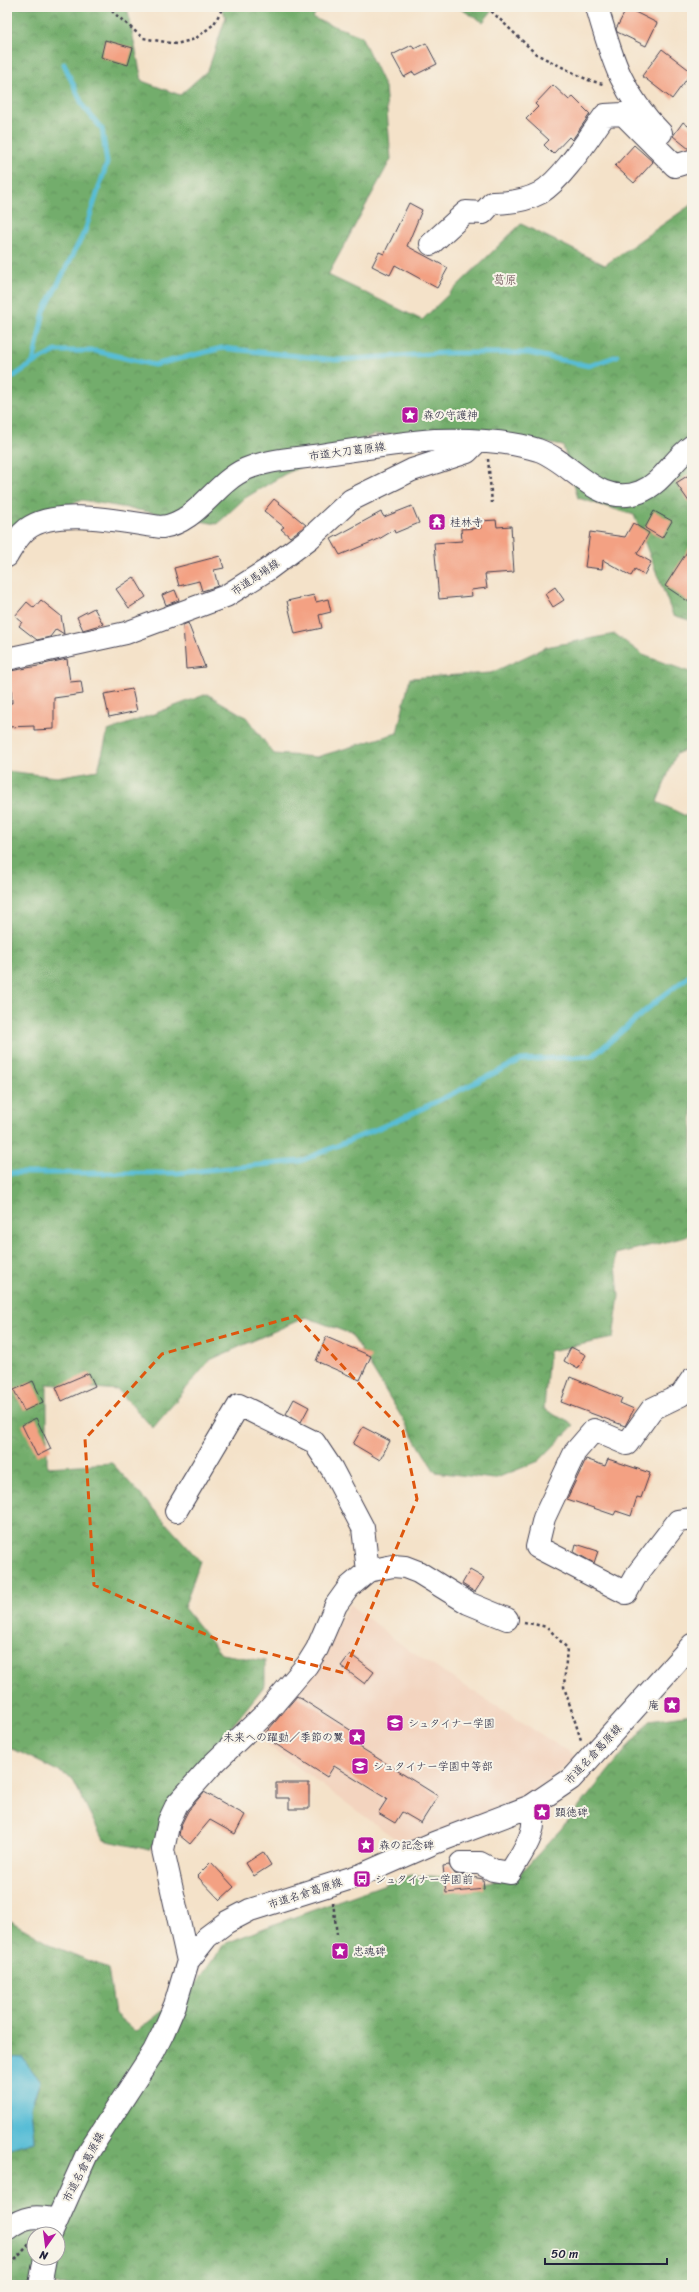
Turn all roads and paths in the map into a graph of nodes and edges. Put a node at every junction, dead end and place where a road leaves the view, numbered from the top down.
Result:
1 (108, 7) edge
2 (223, 7) edge
3 (487, 7) edge
4 (597, 7) edge
5 (628, 90) junction
6 (691, 162) edge
7 (431, 244) dead end
8 (482, 442) junction
9 (692, 446) edge
10 (492, 503) dead end
11 (7, 556) edge
12 (7, 659) edge
13 (692, 1379) edge
14 (176, 1511) dead end
15 (692, 1519) edge
16 (368, 1571) junction
17 (507, 1619) joint
18 (692, 1645) edge
19 (588, 1761) junction
20 (531, 1806) junction
21 (461, 1862) dead end
22 (331, 1885) junction
23 (337, 1935) dead end
24 (188, 1961) junction
25 (53, 2226) edge
26 (54, 2226) edge
27 (7, 2229) edge
28 (26, 2247) edge
29 (44, 2266) edge
30 (7, 2269) edge
31 (40, 2285) edge

1 - 2 path
3 - 5 path
4 - 5 street
5 - 6 street
6 - 7 street
8 - 9 street, 市道大刀葛原線
8 - 10 path
8 - 11 street, 市道大刀葛原線
8 - 12 street, 市道馬場線
13 - 15 street
14 - 16 street
16 - 17 street
16 - 24 street
17 - 19 path
18 - 19 street, 市道名倉葛原線
19 - 20 street, 市道名倉葛原線
20 - 21 street
20 - 22 street, 市道名倉葛原線
22 - 23 path
22 - 24 street, 市道名倉葛原線
24 - 26 street, 市道名倉葛原線
25 - 27 street
28 - 30 path
29 - 31 street

